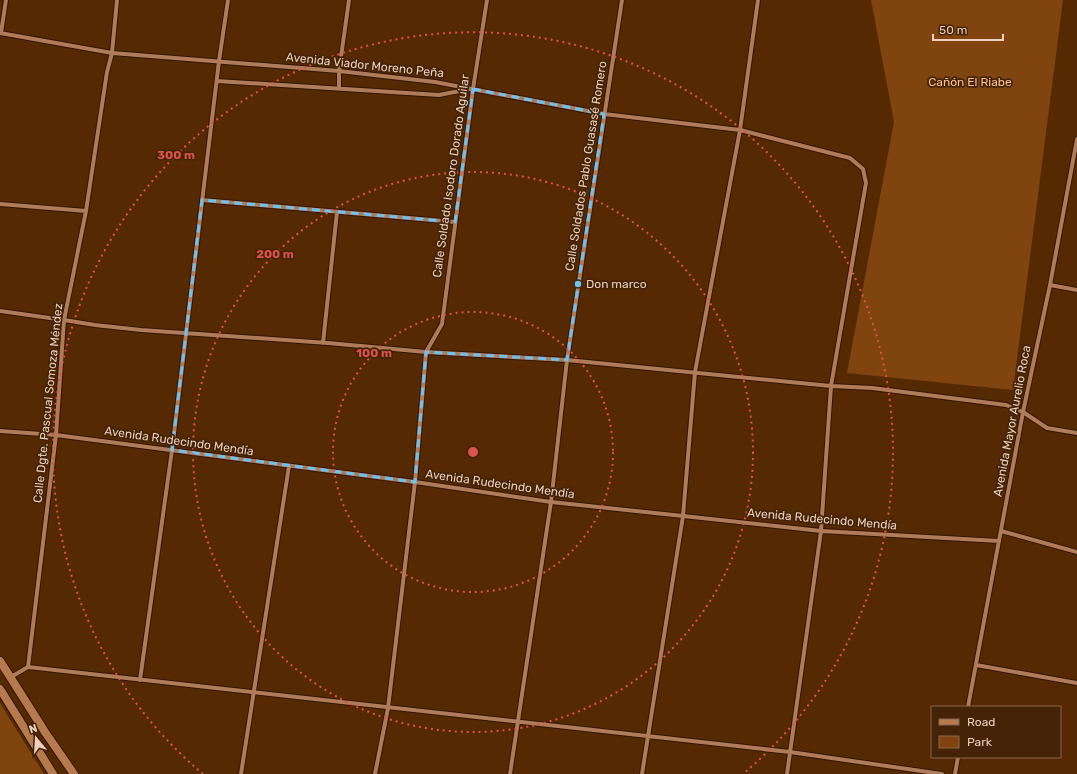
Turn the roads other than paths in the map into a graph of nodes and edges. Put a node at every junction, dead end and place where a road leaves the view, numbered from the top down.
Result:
1 (6, 0) edge
2 (117, 0) edge
3 (228, 0) edge
4 (349, 0) edge
5 (487, 0) edge
6 (622, 0) edge
7 (758, 0) edge
8 (0, 33) edge
9 (112, 53) junction
10 (219, 61) junction
11 (339, 71) junction
12 (217, 81) junction
13 (339, 89) junction
14 (473, 89) junction
15 (604, 114) junction
16 (740, 130) junction
17 (1077, 139) edge
18 (1076, 150) edge
19 (202, 200) junction
20 (0, 204) edge
21 (86, 211) junction
22 (337, 212) junction
23 (455, 222) junction
24 (1050, 285) junction
25 (1077, 290) edge
26 (0, 311) edge
27 (64, 320) junction
28 (186, 333) junction
29 (323, 343) junction
30 (426, 352) junction
31 (567, 360) junction
32 (695, 372) junction
33 (831, 386) junction
34 (1023, 412) junction
35 (0, 431) edge
36 (1077, 432) edge
37 (56, 435) junction
38 (172, 450) junction
39 (289, 466) junction
40 (415, 482) junction
41 (551, 502) junction
42 (683, 516) junction
43 (1001, 530) junction
44 (821, 531) junction
45 (1000, 541) junction
46 (1077, 552) edge
47 (0, 661) edge
48 (976, 665) junction
49 (28, 667) junction
50 (10, 677) junction
51 (140, 680) junction
52 (1077, 683) edge
53 (0, 689) edge
54 (254, 693) junction
55 (968, 706) edge
56 (388, 708) junction
57 (518, 722) junction
58 (648, 736) junction
59 (790, 752) junction
60 (958, 758) edge
61 (53, 774) edge
62 (74, 774) edge
63 (241, 774) edge
64 (375, 774) edge
65 (510, 774) edge
66 (642, 774) edge
67 (787, 774) edge
68 (942, 774) edge
69 (955, 774) edge

1 - 8 street
2 - 9 street, Calle Dgte. Pascual Somoza Méndez
3 - 10 street
4 - 11 street
5 - 14 street, Calle Soldado Isodoro Dorado Aguilar
6 - 15 street, Calle Soldados Pablo Guasasé Romero
7 - 16 street
8 - 9 street, Avenida Viador Moreno Peña
9 - 10 street, Avenida Viador Moreno Peña
9 - 21 street, Calle Dgte. Pascual Somoza Méndez
10 - 11 street, Avenida Viador Moreno Peña
10 - 12 street
11 - 13 street
11 - 14 street, Avenida Viador Moreno Peña
12 - 13 street, Avenida Viador Moreno Peña
12 - 19 street
13 - 14 street, Avenida Viador Moreno Peña
14 - 15 street
14 - 23 street, Calle Soldado Isodoro Dorado Aguilar
15 - 16 street
15 - 31 street, Calle Soldados Pablo Guasasé Romero
16 - 32 street
16 - 33 street
17 - 18 street, Avenida Mayor Aurelio Roca
18 - 24 street, Avenida Mayor Aurelio Roca
19 - 22 street
19 - 28 street
20 - 21 street
21 - 27 street, Calle Dgte. Pascual Somoza Méndez
22 - 23 street
22 - 29 street
23 - 30 street, Calle Soldado Isodoro Dorado Aguilar
24 - 25 street
24 - 34 street, Avenida Mayor Aurelio Roca
26 - 27 street
27 - 28 street
27 - 37 street, Calle Dgte. Pascual Somoza Méndez
28 - 29 street
28 - 38 street
29 - 30 street
30 - 31 street
30 - 40 street
31 - 32 street
31 - 41 street, Calle Soldados Pablo Guasasé Romero
32 - 33 street
32 - 42 street
33 - 34 street
33 - 44 street
34 - 36 street
34 - 43 street, Avenida Mayor Aurelio Roca
35 - 37 street, Avenida Rudecindo Mendía
37 - 38 street, Avenida Rudecindo Mendía
37 - 49 street, Calle Dgte. Pascual Somoza Méndez
38 - 39 street, Avenida Rudecindo Mendía
38 - 51 street
39 - 40 street, Avenida Rudecindo Mendía
39 - 54 street
40 - 41 street, Avenida Rudecindo Mendía
40 - 56 street
41 - 42 street, Avenida Rudecindo Mendía
41 - 57 street, Calle Soldados Pablo Guasasé Romero
42 - 44 street, Avenida Rudecindo Mendía
42 - 58 street
43 - 45 street, Avenida Mayor Aurelio Roca
43 - 46 street
44 - 45 street, Avenida Rudecindo Mendía
44 - 59 street
45 - 48 street, Avenida Mayor Aurelio Roca
47 - 50 main road
48 - 52 street
48 - 55 street, Avenida Mayor Aurelio Roca
49 - 50 street
49 - 51 street
50 - 62 main road
51 - 54 street
53 - 61 main road
54 - 56 street
54 - 63 street
56 - 57 street
56 - 64 street
57 - 58 street
57 - 65 street, Calle Soldados Pablo Guasasé Romero
58 - 59 street
58 - 66 street
59 - 67 street
59 - 68 street
60 - 69 street

